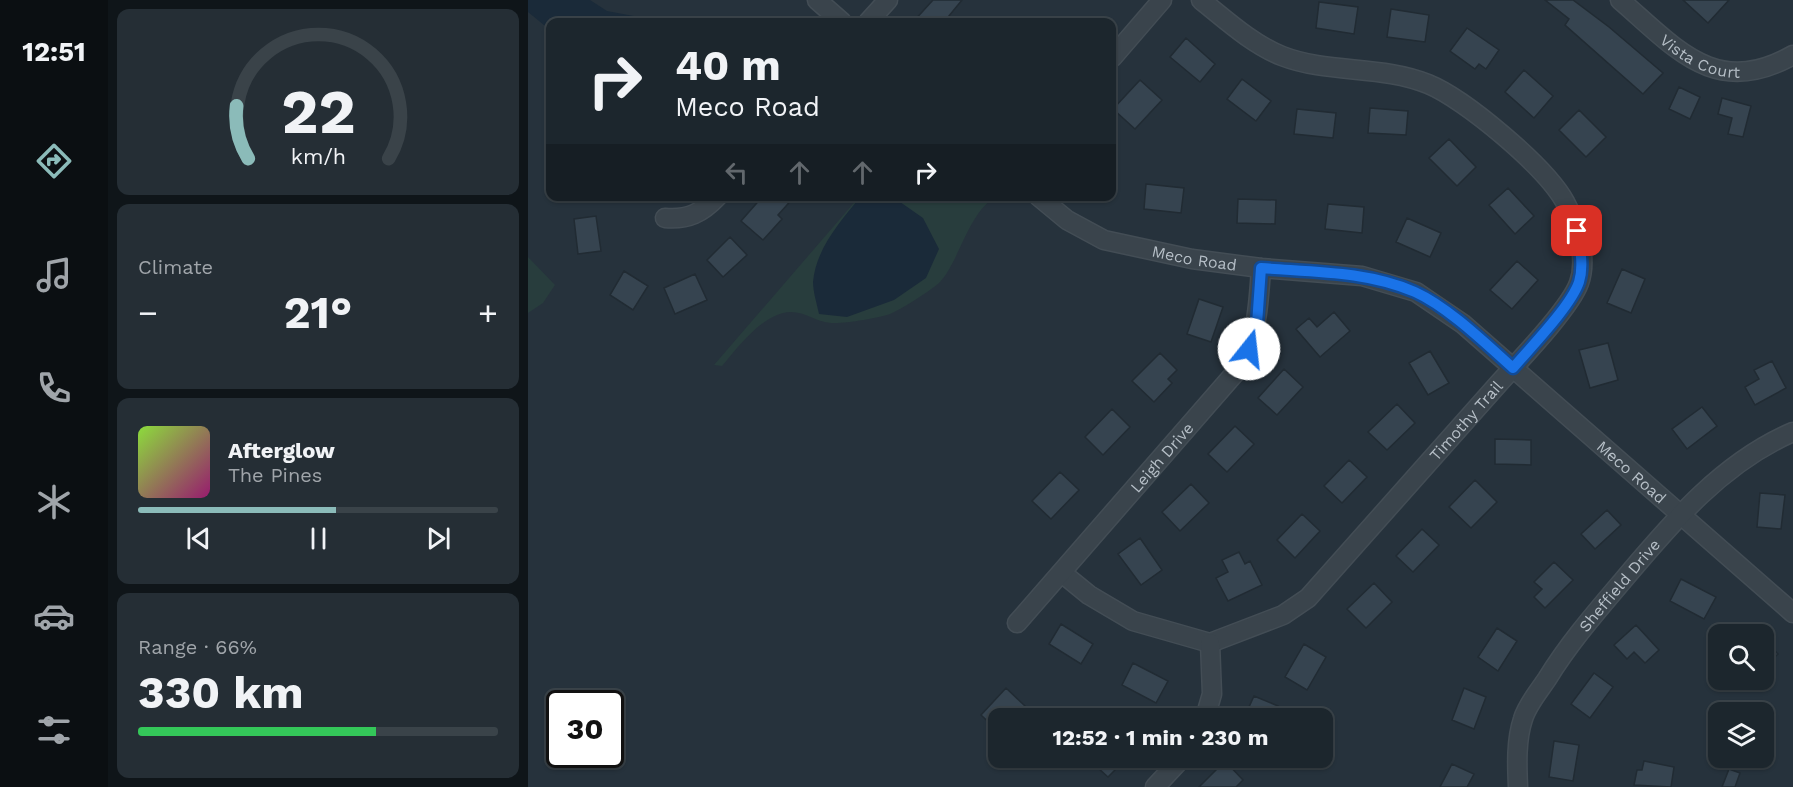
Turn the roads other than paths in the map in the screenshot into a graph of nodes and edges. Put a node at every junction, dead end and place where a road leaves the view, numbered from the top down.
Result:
1 (817, 0) edge
2 (888, 0) edge
3 (1162, 0) edge
4 (1201, 0) edge
5 (1620, 0) edge
6 (837, 18) edge
7 (872, 18) edge
8 (1116, 53) edge
9 (1793, 55) edge
10 (713, 201) edge
11 (1044, 201) edge
12 (665, 218) dead end
13 (1261, 268) junction
14 (1513, 368) junction
15 (1793, 432) edge
16 (1680, 514) junction
17 (1062, 573) junction
18 (1793, 613) edge
19 (1017, 623) dead end
20 (1209, 643) junction
21 (1208, 708) edge
22 (1173, 768) edge
23 (1155, 787) edge
24 (1518, 787) edge

1 - 6 street
2 - 7 street
3 - 8 street
4 - 14 street, Timothy Trail
5 - 9 street, Vista Court
10 - 12 street
11 - 13 street, Meco Road
13 - 14 street, Meco Road
13 - 17 street, Leigh Drive
14 - 16 street, Meco Road
14 - 20 street, Timothy Trail
15 - 16 street, Sheffield Drive
16 - 18 street, Meco Road
16 - 24 street, Sheffield Drive
17 - 19 street, Leigh Drive
17 - 20 street
20 - 21 street
22 - 23 street

